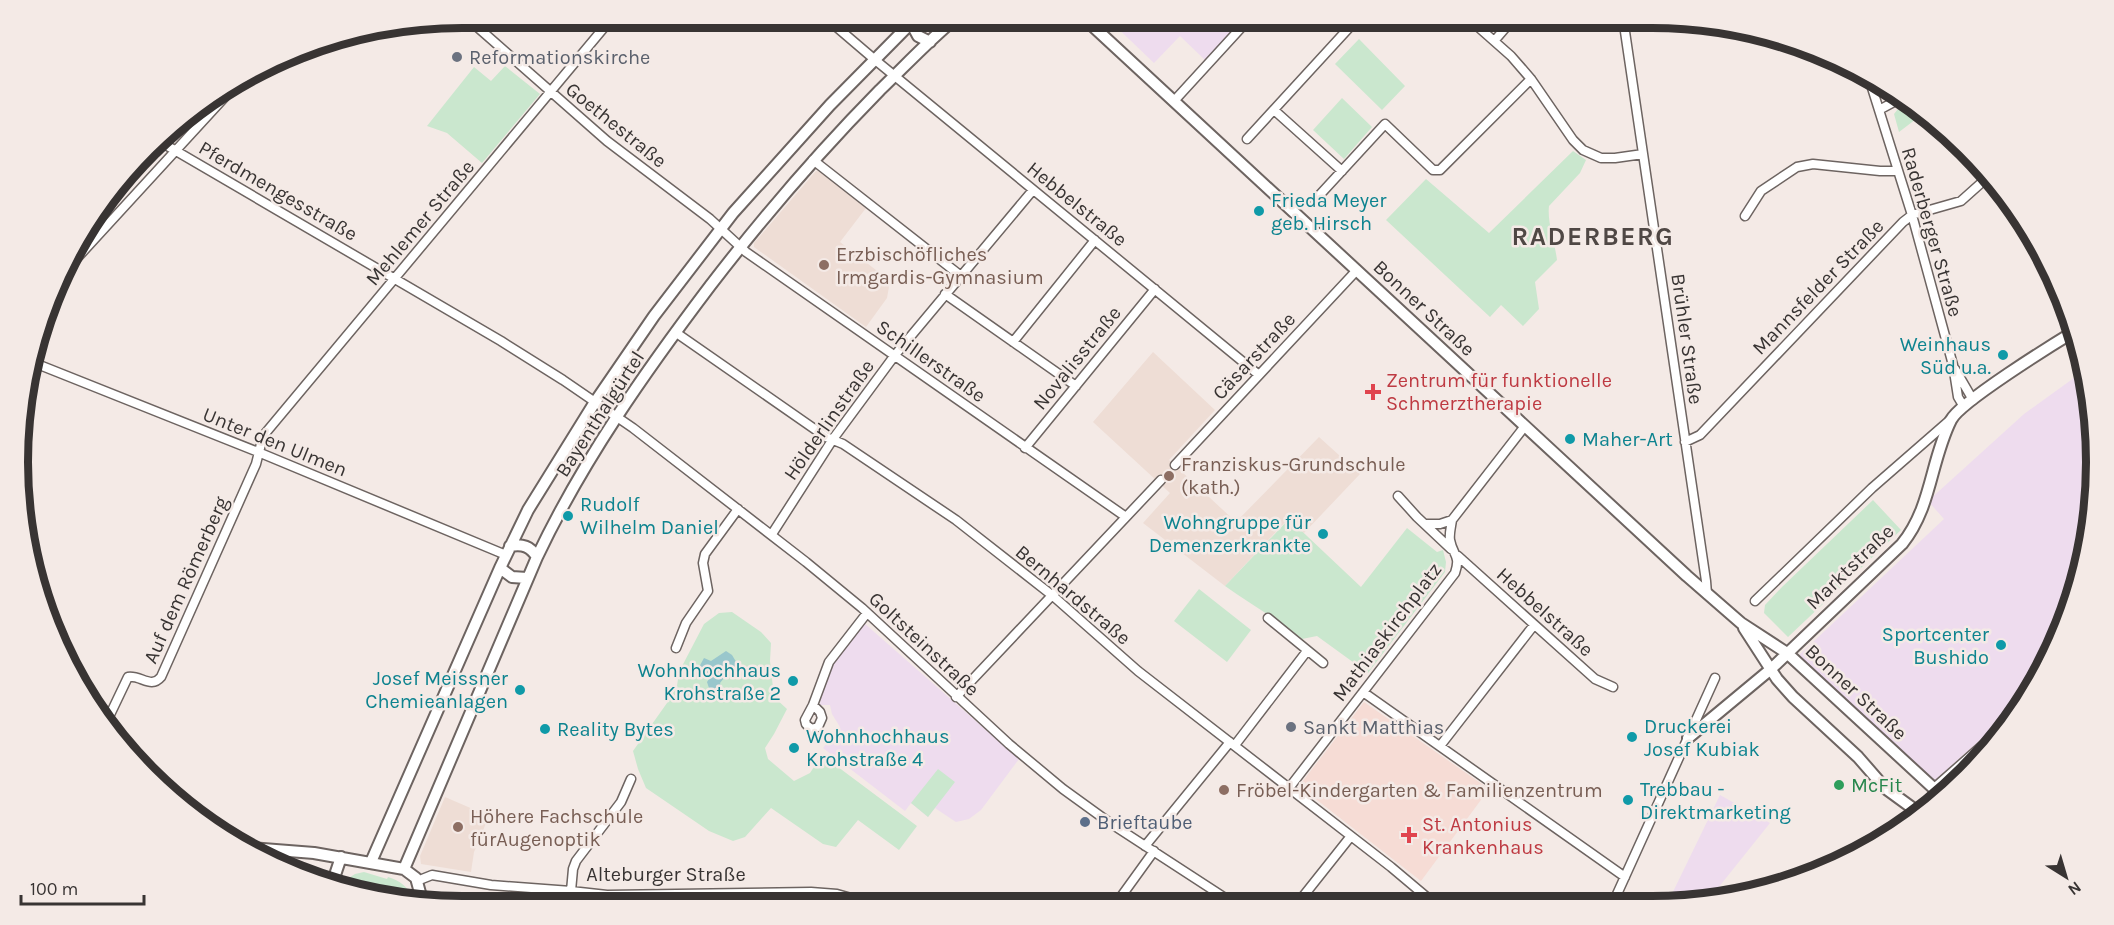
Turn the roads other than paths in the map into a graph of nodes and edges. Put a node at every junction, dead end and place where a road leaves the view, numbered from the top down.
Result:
1 (478, 28) edge
2 (604, 28) edge
3 (837, 28) edge
4 (906, 28) edge
5 (916, 28) edge
6 (945, 28) edge
7 (1095, 28) edge
8 (1241, 28) edge
9 (1349, 28) edge
10 (1480, 28) edge
11 (1505, 28) edge
12 (1624, 28) edge
13 (1495, 40) junction
14 (930, 42) junction
15 (873, 59) junction
16 (895, 75) junction
17 (1531, 79) junction
18 (1873, 90) edge
19 (551, 92) junction
20 (1174, 101) junction
21 (1893, 102) edge
22 (218, 104) edge
23 (1274, 110) junction
24 (1879, 110) junction
25 (1247, 139) dead end
26 (167, 145) edge
27 (175, 150) junction
28 (1643, 154) junction
29 (813, 160) junction
30 (1341, 171) junction
31 (1898, 171) junction
32 (1983, 182) edge
33 (1033, 190) junction
34 (1315, 200) dead end
35 (1912, 214) junction
36 (1745, 216) dead end
37 (721, 229) junction
38 (1095, 240) junction
39 (740, 247) junction
40 (84, 250) edge
41 (1357, 270) junction
42 (961, 276) junction
43 (395, 279) junction
44 (1155, 289) junction
45 (945, 294) junction
46 (675, 332) junction
47 (2067, 337) edge
48 (1013, 342) junction
49 (895, 355) junction
50 (40, 365) edge
51 (1259, 375) junction
52 (1076, 386) junction
53 (595, 402) junction
54 (1969, 404) junction
55 (615, 416) junction
56 (1952, 418) junction
57 (1526, 426) junction
58 (833, 439) junction
59 (1685, 442) junction
60 (1025, 448) junction
61 (258, 452) junction
62 (1175, 465) dead end
63 (1161, 480) dead end
64 (1398, 496) dead end
65 (738, 509) junction
66 (1126, 517) junction
67 (1452, 520) junction
68 (1425, 524) junction
69 (772, 534) junction
70 (508, 551) junction
71 (1456, 554) junction
72 (537, 557) junction
73 (500, 568) junction
74 (527, 578) junction
75 (1707, 594) junction
76 (1053, 596) junction
77 (1755, 601) dead end
78 (867, 613) junction
79 (1268, 618) dead end
80 (1741, 623) junction
81 (1534, 626) junction
82 (676, 648) dead end
83 (1307, 651) junction
84 (1787, 652) junction
85 (1323, 663) dead end
86 (1774, 666) junction
87 (1715, 678) dead end
88 (1613, 687) dead end
89 (1363, 692) junction
90 (956, 696) junction
91 (813, 705) dead end
92 (110, 715) edge
93 (1688, 738) junction
94 (1232, 743) junction
95 (1440, 746) junction
96 (631, 779) dead end
97 (1289, 788) junction
98 (1936, 791) edge
99 (1913, 809) edge
100 (1351, 836) junction
101 (1150, 849) junction
102 (267, 850) edge
103 (340, 857) junction
104 (371, 862) junction
105 (404, 869) junction
106 (333, 876) edge
107 (1625, 877) junction
108 (417, 881) junction
109 (571, 891) junction
110 (421, 895) edge
111 (844, 896) edge
112 (1121, 896) edge
113 (1222, 896) edge
114 (1303, 896) edge
115 (1418, 896) edge
116 (1616, 896) edge

1 - 19 street, Goethestraße
2 - 19 street, Mehlemer Straße
3 - 15 street, Hebbelstraße
4 - 15 main road, Bayenthalgürtel
5 - 14 main road
6 - 14 main road, Bayenthalgürtel
7 - 20 main road, Bonner Straße
8 - 20 street
9 - 23 street
10 - 13 street
11 - 13 street
12 - 28 street, Brühler Straße
13 - 17 street
14 - 16 main road, Bayenthalgürtel
15 - 16 street, Hebbelstraße
15 - 37 main road, Bayenthalgürtel
16 - 29 main road, Bayenthalgürtel
16 - 33 street, Hebbelstraße
17 - 28 street
17 - 30 street
18 - 24 street, Raderberger Straße
19 - 37 street, Goethestraße
19 - 43 street, Mehlemer Straße
20 - 41 main road, Bonner Straße
21 - 24 street
22 - 27 street
23 - 25 street
23 - 30 street
24 - 31 street, Raderberger Straße
26 - 27 street, Pferdmengesstraße
27 - 40 street
27 - 43 street, Pferdmengesstraße
28 - 59 street, Brühler Straße
29 - 39 main road, Bayenthalgürtel
29 - 42 street
30 - 34 street
31 - 35 street, Raderberger Straße
31 - 36 street
32 - 35 street, Mannsfelder Straße
33 - 38 street, Hebbelstraße
33 - 42 street, Hölderlinstraße
35 - 54 street, Raderberger Straße
35 - 59 street, Mannsfelder Straße
37 - 39 street, Schillerstraße
37 - 53 main road, Bayenthalgürtel
38 - 44 street, Hebbelstraße
38 - 48 street
39 - 46 main road, Bayenthalgürtel
39 - 49 street, Schillerstraße
41 - 51 street, Cäsarstraße
41 - 57 main road, Bonner Straße
42 - 45 street, Hölderlinstraße
43 - 53 street, Pferdmengesstraße
43 - 61 street, Mehlemer Straße
44 - 51 street, Hebbelstraße
44 - 52 street, Novalisstraße
45 - 48 street
45 - 49 street, Hölderlinstraße
46 - 55 main road, Bayenthalgürtel
46 - 58 street, Bernhardstraße
47 - 54 main road, Marktstraße
48 - 52 street
49 - 58 street, Hölderlinstraße
49 - 60 street, Schillerstraße
50 - 61 street, Unter den Ulmen
51 - 62 street, Cäsarstraße
52 - 60 street, Novalisstraße
53 - 55 street, Goltsteinstraße
53 - 70 main road, Bayenthalgürtel
54 - 56 main road, Marktstraße
55 - 65 street, Goltsteinstraße
55 - 72 main road, Bayenthalgürtel
56 - 77 street, Marktstraße
56 - 84 main road, Marktstraße
57 - 67 street
57 - 75 main road, Bonner Straße
58 - 69 street, Hölderlinstraße
58 - 76 street, Bernhardstraße
59 - 75 street, Brühler Straße
60 - 66 street, Schillerstraße
61 - 70 street, Unter den Ulmen
61 - 92 street, Auf dem Römerberg
63 - 66 street
64 - 68 street, Mathiaskirchplatz
65 - 69 street, Goltsteinstraße
65 - 82 street
66 - 76 street
67 - 68 street
67 - 71 street, Mathiaskirchplatz
68 - 71 street, Mathiaskirchplatz
69 - 78 street, Goltsteinstraße
70 - 72 main road
70 - 73 main road, Bayenthalgürtel
71 - 81 street, Hebbelstraße
71 - 89 street, Mathiaskirchplatz
72 - 74 main road, Bayenthalgürtel
73 - 74 main road
73 - 104 main road, Bayenthalgürtel
74 - 105 main road, Bayenthalgürtel
75 - 80 main road, Bonner Straße
76 - 90 street
76 - 94 street, Bernhardstraße
78 - 90 street, Goltsteinstraße
78 - 91 street
79 - 83 street, Mathiaskirchplatz
80 - 84 main road, Bonner Straße
80 - 86 main road, Bonner Straße
81 - 88 street, Hebbelstraße
81 - 95 street
83 - 85 street, Mathiaskirchplatz
83 - 94 street
84 - 86 main road, Marktstraße
84 - 98 main road, Bonner Straße
86 - 93 main road, Marktstraße
86 - 99 main road, Bonner Straße
87 - 93 street
89 - 95 street
89 - 97 street, Mathiaskirchplatz
90 - 101 street, Goltsteinstraße
93 - 107 street
94 - 97 street, Bernhardstraße
94 - 101 street
95 - 107 street
96 - 109 street
97 - 100 street, Bernhardstraße
100 - 114 street
100 - 115 street, Bernhardstraße
101 - 112 street
101 - 113 street, Goltsteinstraße
102 - 103 main road
103 - 104 main road
103 - 106 main road
104 - 105 main road
105 - 108 main road
107 - 116 street
108 - 109 street, Alteburger Straße
108 - 110 main road
109 - 111 street, Alteburger Straße

